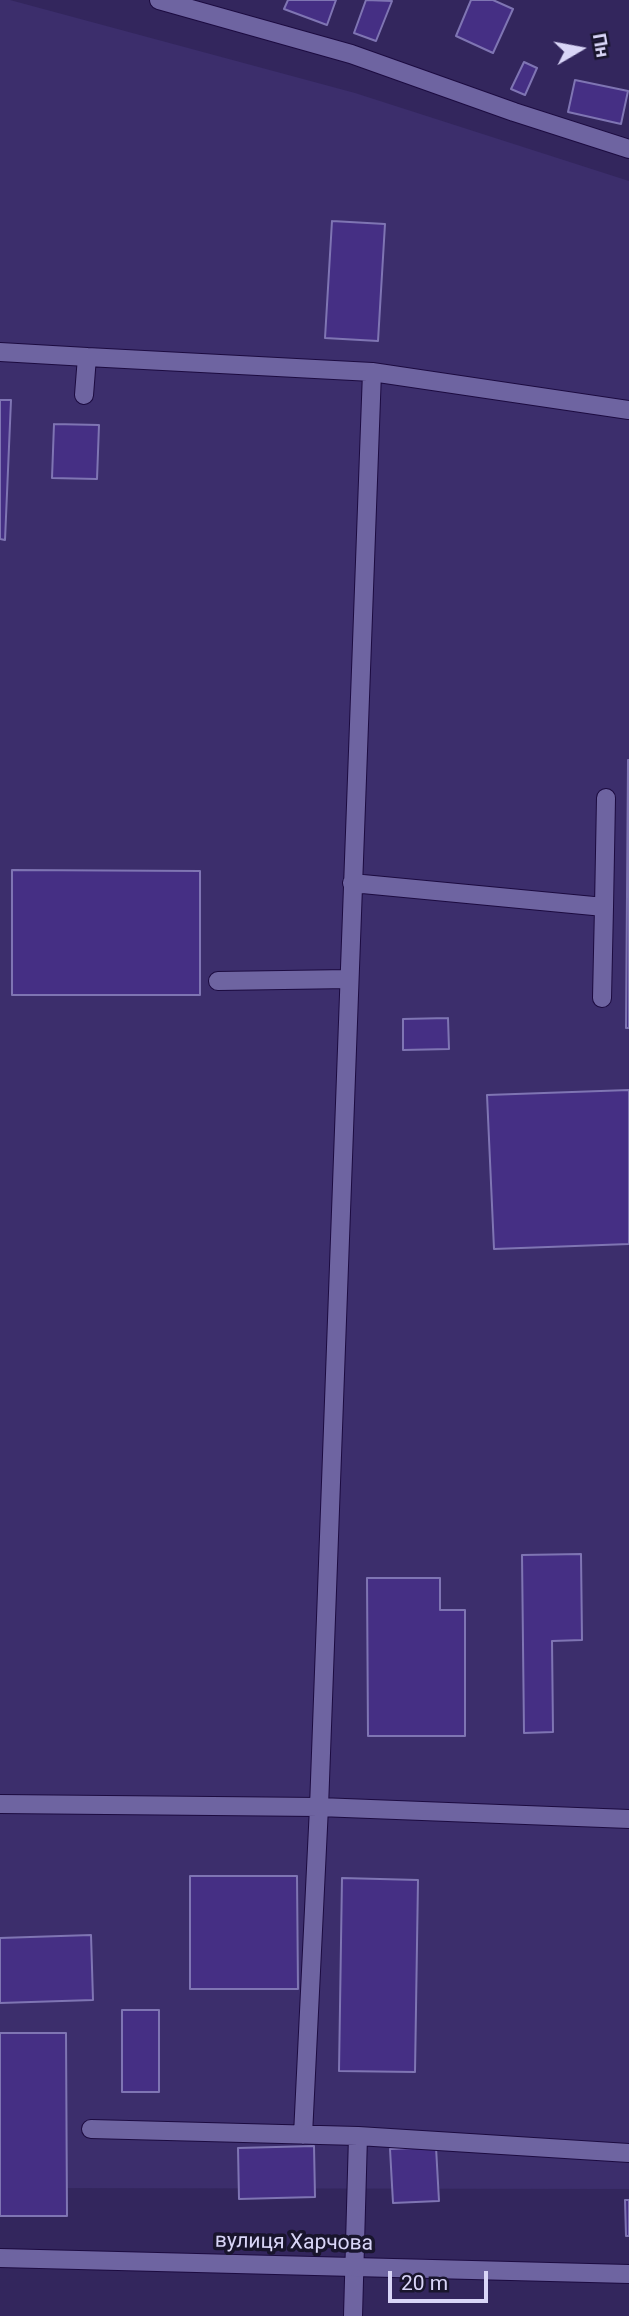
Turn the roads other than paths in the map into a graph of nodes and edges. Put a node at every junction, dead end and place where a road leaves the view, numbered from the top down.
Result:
1 (159, 0) edge
2 (629, 149) edge
3 (0, 352) edge
4 (87, 357) junction
5 (372, 372) junction
6 (84, 395) dead end
7 (629, 410) edge
8 (606, 799) dead end
9 (352, 883) junction
10 (604, 906) junction
11 (349, 979) junction
12 (218, 981) dead end
13 (602, 998) dead end
14 (0, 1804) edge
15 (319, 1807) junction
16 (629, 1819) edge
17 (90, 2129) dead end
18 (303, 2135) junction
19 (358, 2136) junction
20 (629, 2153) edge
21 (0, 2258) edge
22 (355, 2267) junction
23 (629, 2274) edge
24 (353, 2316) edge

1 - 2 street
3 - 4 street
4 - 5 street
4 - 6 street
5 - 7 street
5 - 9 street
8 - 10 street
9 - 10 street
9 - 11 street
10 - 13 street
11 - 12 street
11 - 15 street
14 - 15 street
15 - 16 street
15 - 18 street
17 - 18 street
18 - 19 street
19 - 20 street
19 - 22 street
21 - 22 street, вулиця Харчова
22 - 23 street, вулиця Харчова
22 - 24 street

